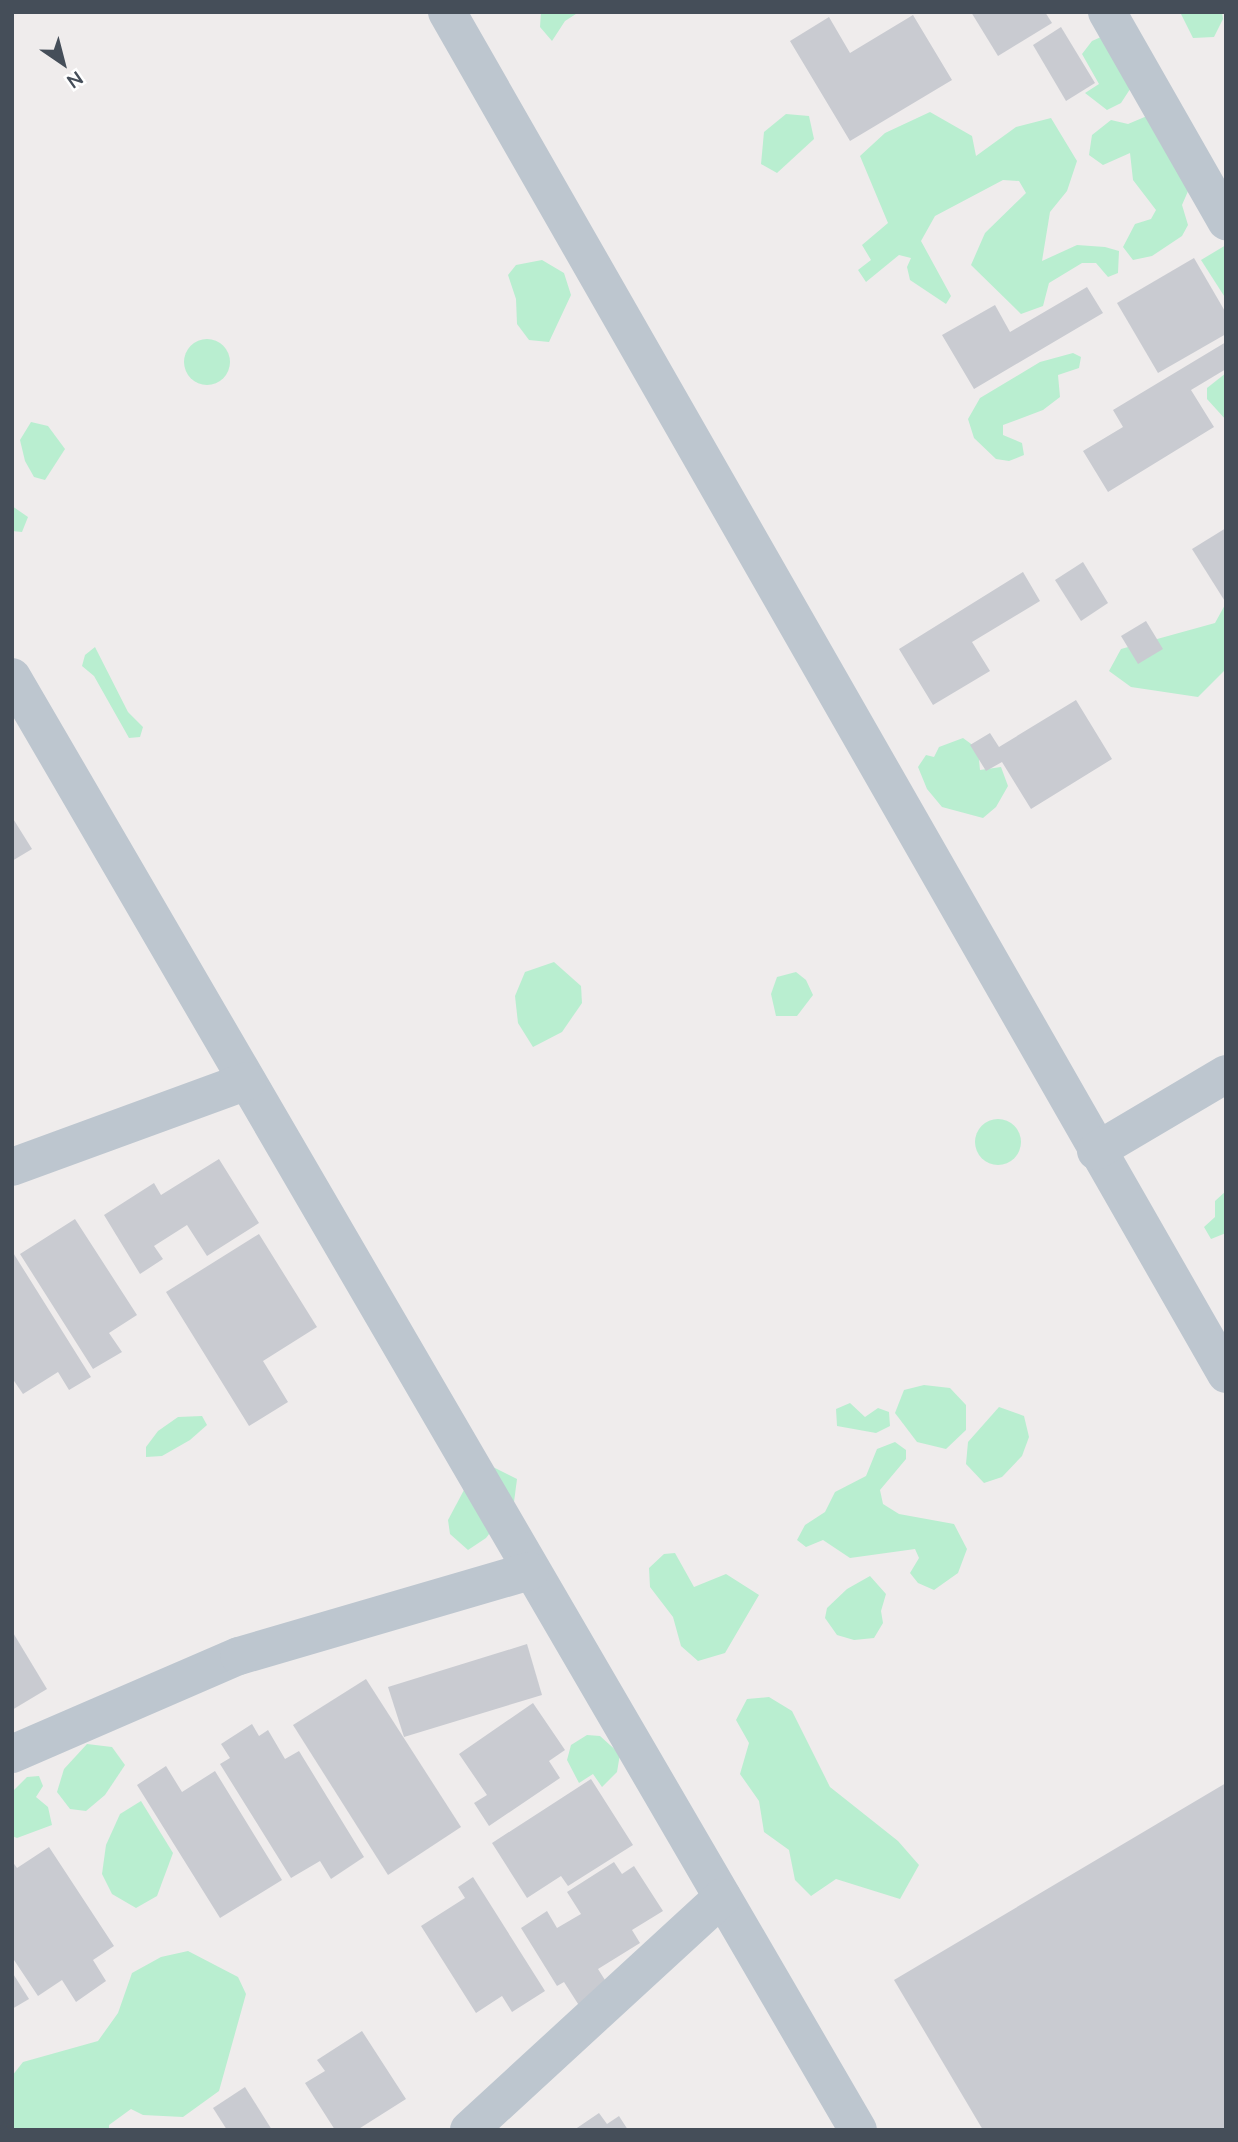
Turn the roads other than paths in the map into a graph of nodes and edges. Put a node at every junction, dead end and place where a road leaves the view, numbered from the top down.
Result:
1 (447, 12) edge
2 (1107, 12) edge
3 (1226, 221) edge
4 (12, 677) edge
5 (1226, 1074) edge
6 (247, 1081) junction
7 (1096, 1151) junction
8 (12, 1167) edge
9 (1226, 1374) edge
10 (530, 1571) junction
11 (12, 1754) edge
12 (722, 1897) junction
13 (469, 2130) edge
14 (858, 2130) edge

1 - 7 street
2 - 3 street
4 - 6 street
5 - 7 street
6 - 8 street
6 - 10 street
7 - 9 street
10 - 11 street
10 - 12 street
12 - 13 street
12 - 14 street

